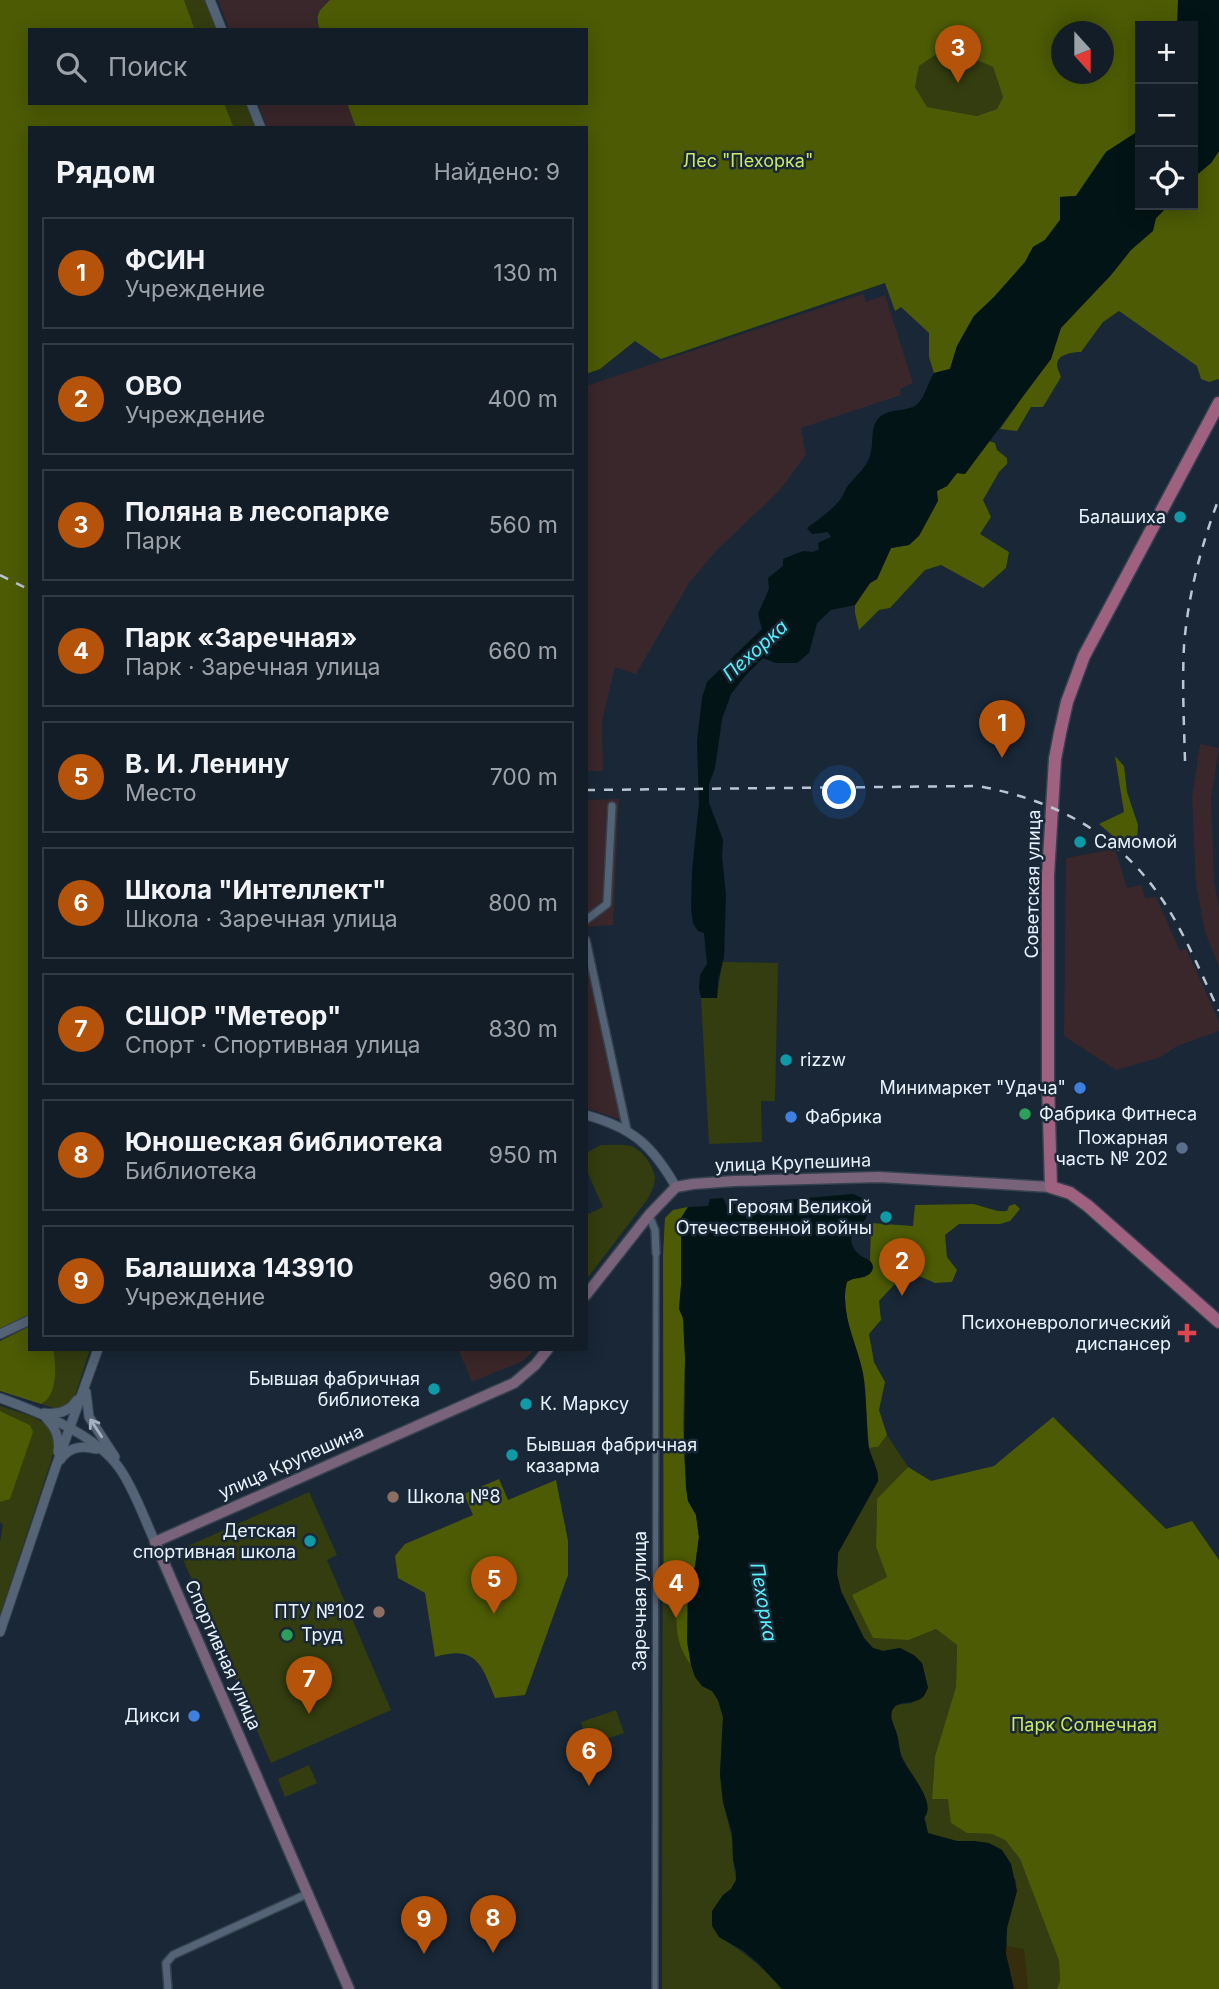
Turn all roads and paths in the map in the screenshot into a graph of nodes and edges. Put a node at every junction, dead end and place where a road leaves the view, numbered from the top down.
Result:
1 (210, 0) edge
2 (221, 28) edge
3 (252, 105) edge
4 (260, 126) edge
5 (1219, 403) edge
6 (612, 806) dead end
7 (588, 918) edge
8 (588, 949) edge
9 (588, 1116) edge
10 (627, 1130) junction
11 (676, 1187) junction
12 (1051, 1187) junction
13 (649, 1215) junction
14 (656, 1253) joint
15 (588, 1292) edge
16 (28, 1321) edge
17 (1219, 1322) edge
18 (0, 1334) edge
19 (97, 1351) edge
20 (546, 1351) edge
21 (87, 1380) junction
22 (0, 1398) edge
23 (39, 1412) junction
24 (70, 1428) junction
25 (107, 1454) junction
26 (55, 1469) junction
27 (122, 1471) junction
28 (155, 1542) junction
29 (0, 1632) edge
30 (309, 1893) junction
31 (349, 1987) edge
32 (169, 1989) edge
33 (655, 1989) edge

1 - 2 street
3 - 4 street
5 - 12 main road, Советская улица
6 - 7 street
8 - 10 street
9 - 10 street
10 - 11 street
11 - 12 main road, улица Крупешина
11 - 13 main road
12 - 17 main road
13 - 14 street, Заречная улица
13 - 15 main road
14 - 33 street, Заречная улица
16 - 18 street
19 - 21 street
20 - 28 main road, улица Крупешина
21 - 23 street
21 - 24 street
27 -> 21 street
22 - 23 street, Спортивная улица
23 - 24 street, Спортивная улица
23 - 26 street
24 - 25 street, Спортивная улица
24 - 26 street
25 - 26 street
25 - 27 street, Спортивная улица
26 - 29 street
27 - 28 street, Спортивная улица
28 - 30 main road, Спортивная улица
30 - 31 main road, Спортивная улица
30 - 32 street

